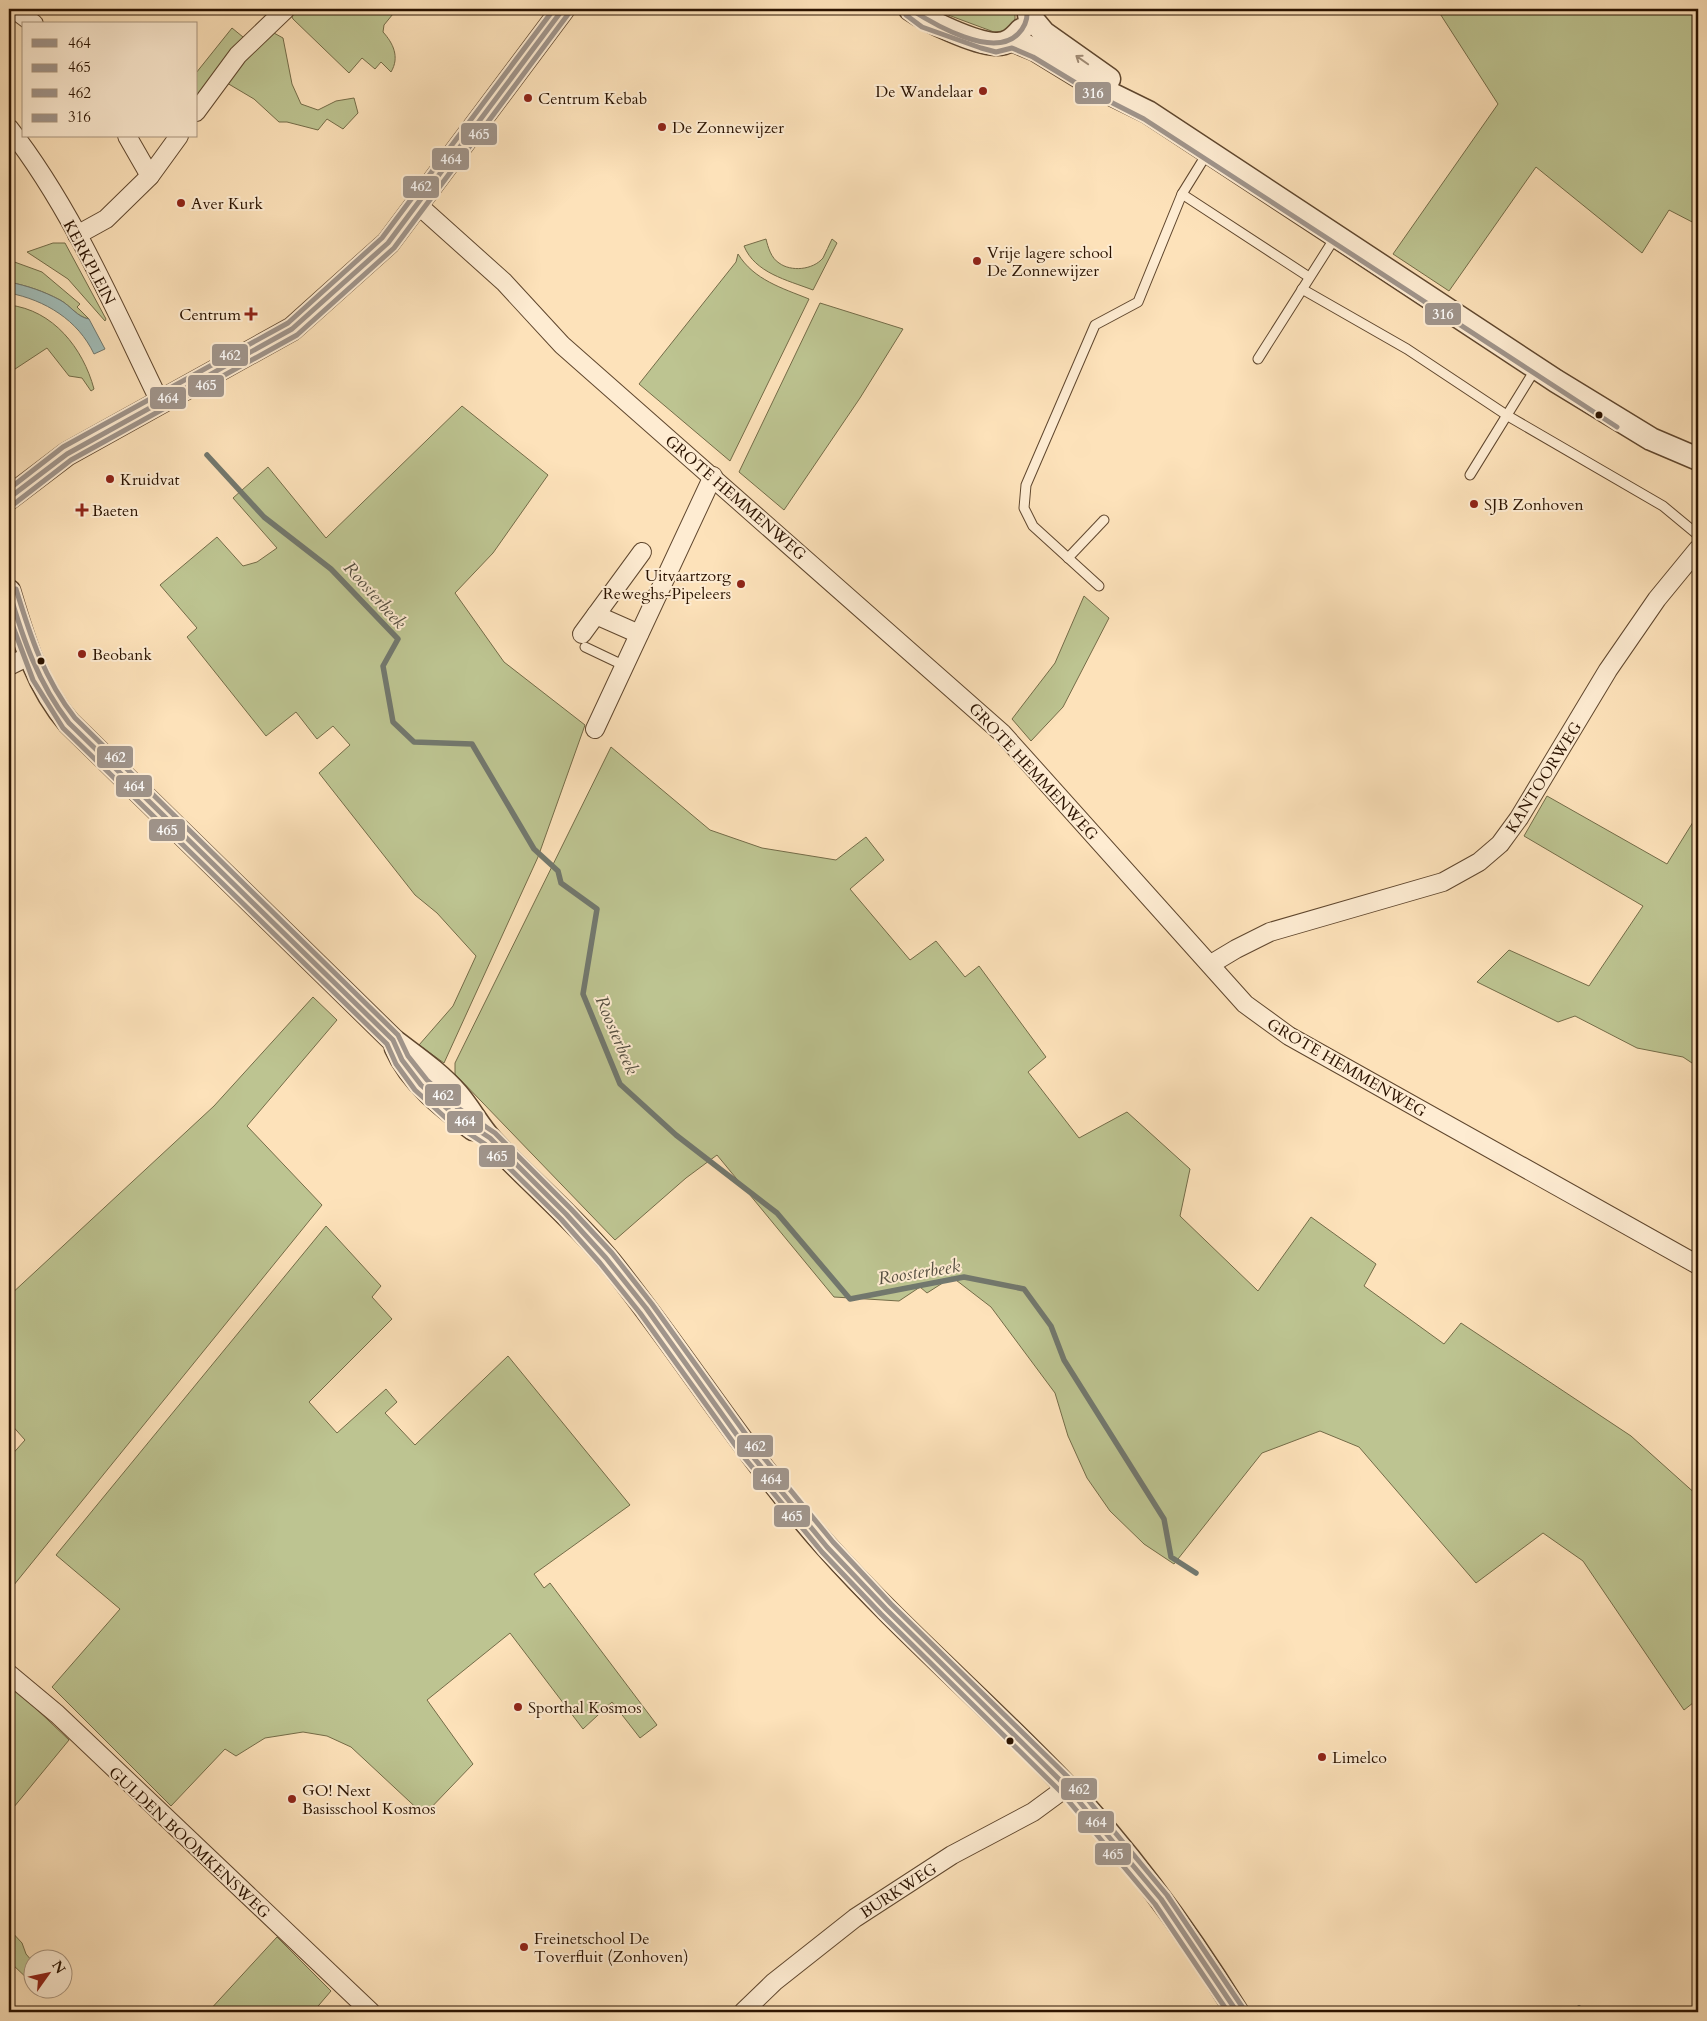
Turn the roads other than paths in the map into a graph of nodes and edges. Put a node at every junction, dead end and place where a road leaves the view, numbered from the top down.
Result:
1 (14, 9) edge
2 (286, 9) edge
3 (563, 9) edge
4 (910, 9) edge
5 (1028, 12) edge
6 (31, 22) edge
7 (1012, 40) junction
8 (198, 109) edge
9 (1148, 112) junction
10 (9, 128) edge
11 (128, 138) edge
12 (178, 138) edge
13 (1208, 151) junction
14 (150, 176) junction
15 (1182, 194) junction
16 (417, 204) junction
17 (77, 235) junction
18 (1336, 236) junction
19 (1309, 277) junction
20 (1302, 289) junction
21 (1258, 358) dead end
22 (1536, 368) junction
23 (160, 402) junction
24 (1508, 416) junction
25 (1698, 459) edge
26 (1470, 475) dead end
27 (713, 476) junction
28 (9, 498) edge
29 (1104, 520) dead end
30 (1698, 535) edge
31 (1698, 549) edge
32 (642, 552) dead end
33 (1068, 558) junction
34 (1099, 586) dead end
35 (9, 591) edge
36 (596, 615) junction
37 (640, 634) junction
38 (584, 641) joint
39 (29, 656) junction
40 (9, 666) edge
41 (625, 666) junction
42 (595, 729) dead end
43 (1211, 964) junction
44 (1698, 1264) edge
45 (9, 1674) edge
46 (1067, 1786) junction
47 (371, 2012) edge
48 (743, 2012) edge
49 (1237, 2012) edge

1 - 6 street
2 - 8 street
3 - 16 street
4 - 7 street
5 - 7 street
9 -> 5 street
7 - 9 street
9 - 13 street
10 - 17 street, KERKPLEIN
11 - 14 street
12 - 14 street
13 - 15 lane
13 - 18 street
14 - 17 street
15 - 19 lane
15 - 33 lane
16 - 23 street
16 - 27 street, GROTE HEMMENWEG
17 - 23 street, KERKPLEIN
18 - 19 lane
18 - 22 street
19 - 20 lane
20 - 21 lane
20 - 24 lane
22 - 24 lane
22 - 25 street
23 - 28 street
24 - 26 lane
24 - 30 lane
27 - 37 street
27 - 43 street, GROTE HEMMENWEG
29 - 33 lane
31 - 43 street, KANTOORWEG
32 - 36 street
33 - 34 lane
35 - 39 street
36 - 37 street
36 - 38 street
37 - 41 street
38 - 41 lane
39 - 40 street
39 - 46 street
41 - 42 street
43 - 44 street, GROTE HEMMENWEG
45 - 47 street, GULDEN BOOMKENSWEG
46 - 48 street, BURKWEG
46 - 49 street

